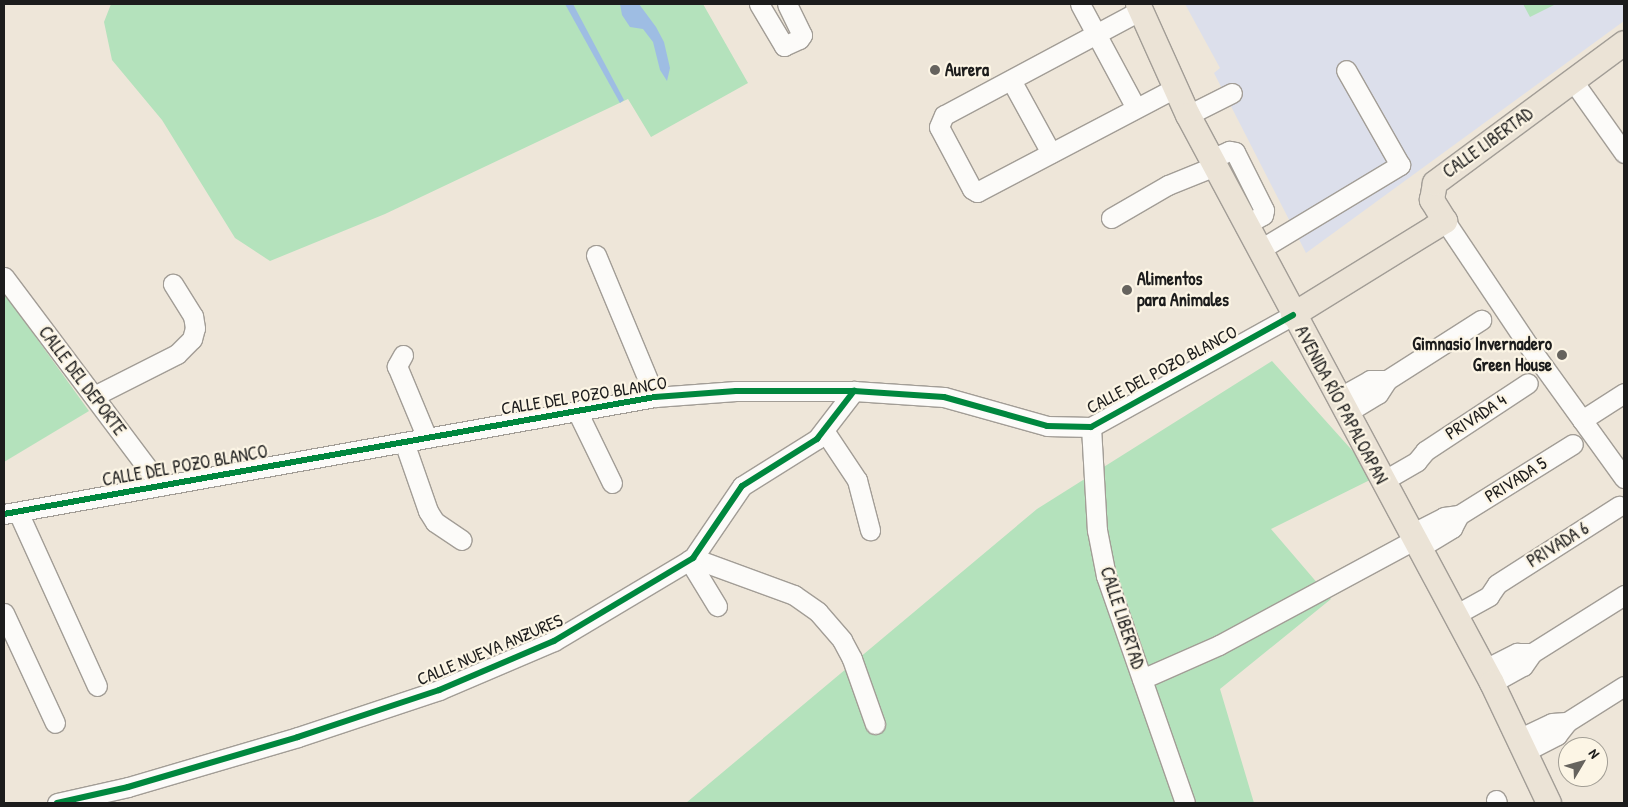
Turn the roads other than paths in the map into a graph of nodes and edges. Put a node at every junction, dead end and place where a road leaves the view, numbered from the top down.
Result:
1 (759, 4) edge
2 (787, 4) edge
3 (1080, 4) edge
4 (1140, 7) edge
5 (1096, 34) junction
6 (1624, 43) edge
7 (1346, 70) dead end
8 (1010, 80) junction
9 (1573, 81) junction
10 (1175, 88) junction
11 (1232, 93) dead end
12 (1136, 108) junction
13 (1188, 116) junction
14 (1624, 153) edge
15 (1051, 154) junction
16 (1213, 163) junction
17 (1111, 218) dead end
18 (1444, 221) junction
19 (1259, 250) junction
20 (596, 255) dead end
21 (4, 277) edge
22 (173, 284) dead end
23 (1293, 316) junction
24 (1481, 320) dead end
25 (403, 355) dead end
26 (1528, 383) dead end
27 (854, 390) junction
28 (1624, 393) edge
29 (94, 396) junction
30 (655, 397) junction
31 (1342, 406) junction
32 (577, 411) junction
33 (1582, 420) junction
34 (1091, 426) junction
35 (825, 432) junction
36 (427, 438) junction
37 (404, 442) junction
38 (1573, 444) dead end
39 (1379, 475) junction
40 (1624, 478) edge
41 (612, 483) dead end
42 (161, 486) junction
43 (1619, 506) dead end
44 (11, 513) edge
45 (870, 530) dead end
46 (462, 540) dead end
47 (1415, 541) junction
48 (691, 559) junction
49 (1624, 595) edge
50 (717, 606) dead end
51 (1452, 610) junction
52 (4, 613) edge
53 (1488, 676) junction
54 (1142, 679) junction
55 (97, 686) dead end
56 (1624, 686) edge
57 (55, 723) dead end
58 (875, 724) dead end
59 (1523, 745) junction
60 (57, 803) edge
61 (1185, 803) edge
62 (1549, 803) edge

1 - 2 street
3 - 5 street
4 - 5 street
4 - 10 main road, AVENIDA RÍO PAPALOAPAN
5 - 8 street
5 - 12 street
6 - 9 main road, CALLE LIBERTAD
7 - 19 street
8 - 15 street
8 - 15 street
9 - 14 street
9 - 18 main road, CALLE LIBERTAD
10 - 12 street
10 - 13 main road, AVENIDA RÍO PAPALOAPAN
11 - 13 street
12 - 15 street
13 - 16 main road, AVENIDA RÍO PAPALOAPAN
16 - 17 street
16 - 19 main road, AVENIDA RÍO PAPALOAPAN
18 - 23 main road
18 - 33 street
19 - 23 main road, AVENIDA RÍO PAPALOAPAN
20 - 30 street
21 - 29 street, CALLE DEL DEPORTE
22 - 29 street
23 - 31 main road, AVENIDA RÍO PAPALOAPAN
23 - 34 street, CALLE DEL POZO BLANCO
24 - 31 street
25 - 36 street
26 - 39 street, PRIVADA 4
27 - 30 street, CALLE DEL POZO BLANCO
27 - 34 street, CALLE DEL POZO BLANCO
27 - 35 street, CALLE NUEVA ANZURES
28 - 33 street
29 - 42 street, CALLE DEL DEPORTE
30 - 32 street, CALLE DEL POZO BLANCO
31 - 39 main road, AVENIDA RÍO PAPALOAPAN
32 - 36 street, CALLE DEL POZO BLANCO
32 - 41 street
33 - 40 street
34 - 54 street, CALLE LIBERTAD
35 - 45 street
35 - 48 street, CALLE NUEVA ANZURES
36 - 37 street, CALLE DEL POZO BLANCO
37 - 42 street, CALLE DEL POZO BLANCO
37 - 46 street
38 - 47 street, PRIVADA 5
39 - 47 main road, AVENIDA RÍO PAPALOAPAN
42 - 44 street, CALLE DEL POZO BLANCO
43 - 51 street, PRIVADA 6
44 - 55 street
47 - 51 main road, AVENIDA RÍO PAPALOAPAN
47 - 54 street, PRIVADA 5
48 - 50 street
48 - 58 street
48 - 60 street, CALLE NUEVA ANZURES
49 - 53 street
51 - 53 main road, AVENIDA RÍO PAPALOAPAN
52 - 57 street
53 - 59 main road, AVENIDA RÍO PAPALOAPAN
54 - 61 street, CALLE LIBERTAD
56 - 59 street
59 - 62 main road, AVENIDA RÍO PAPALOAPAN

